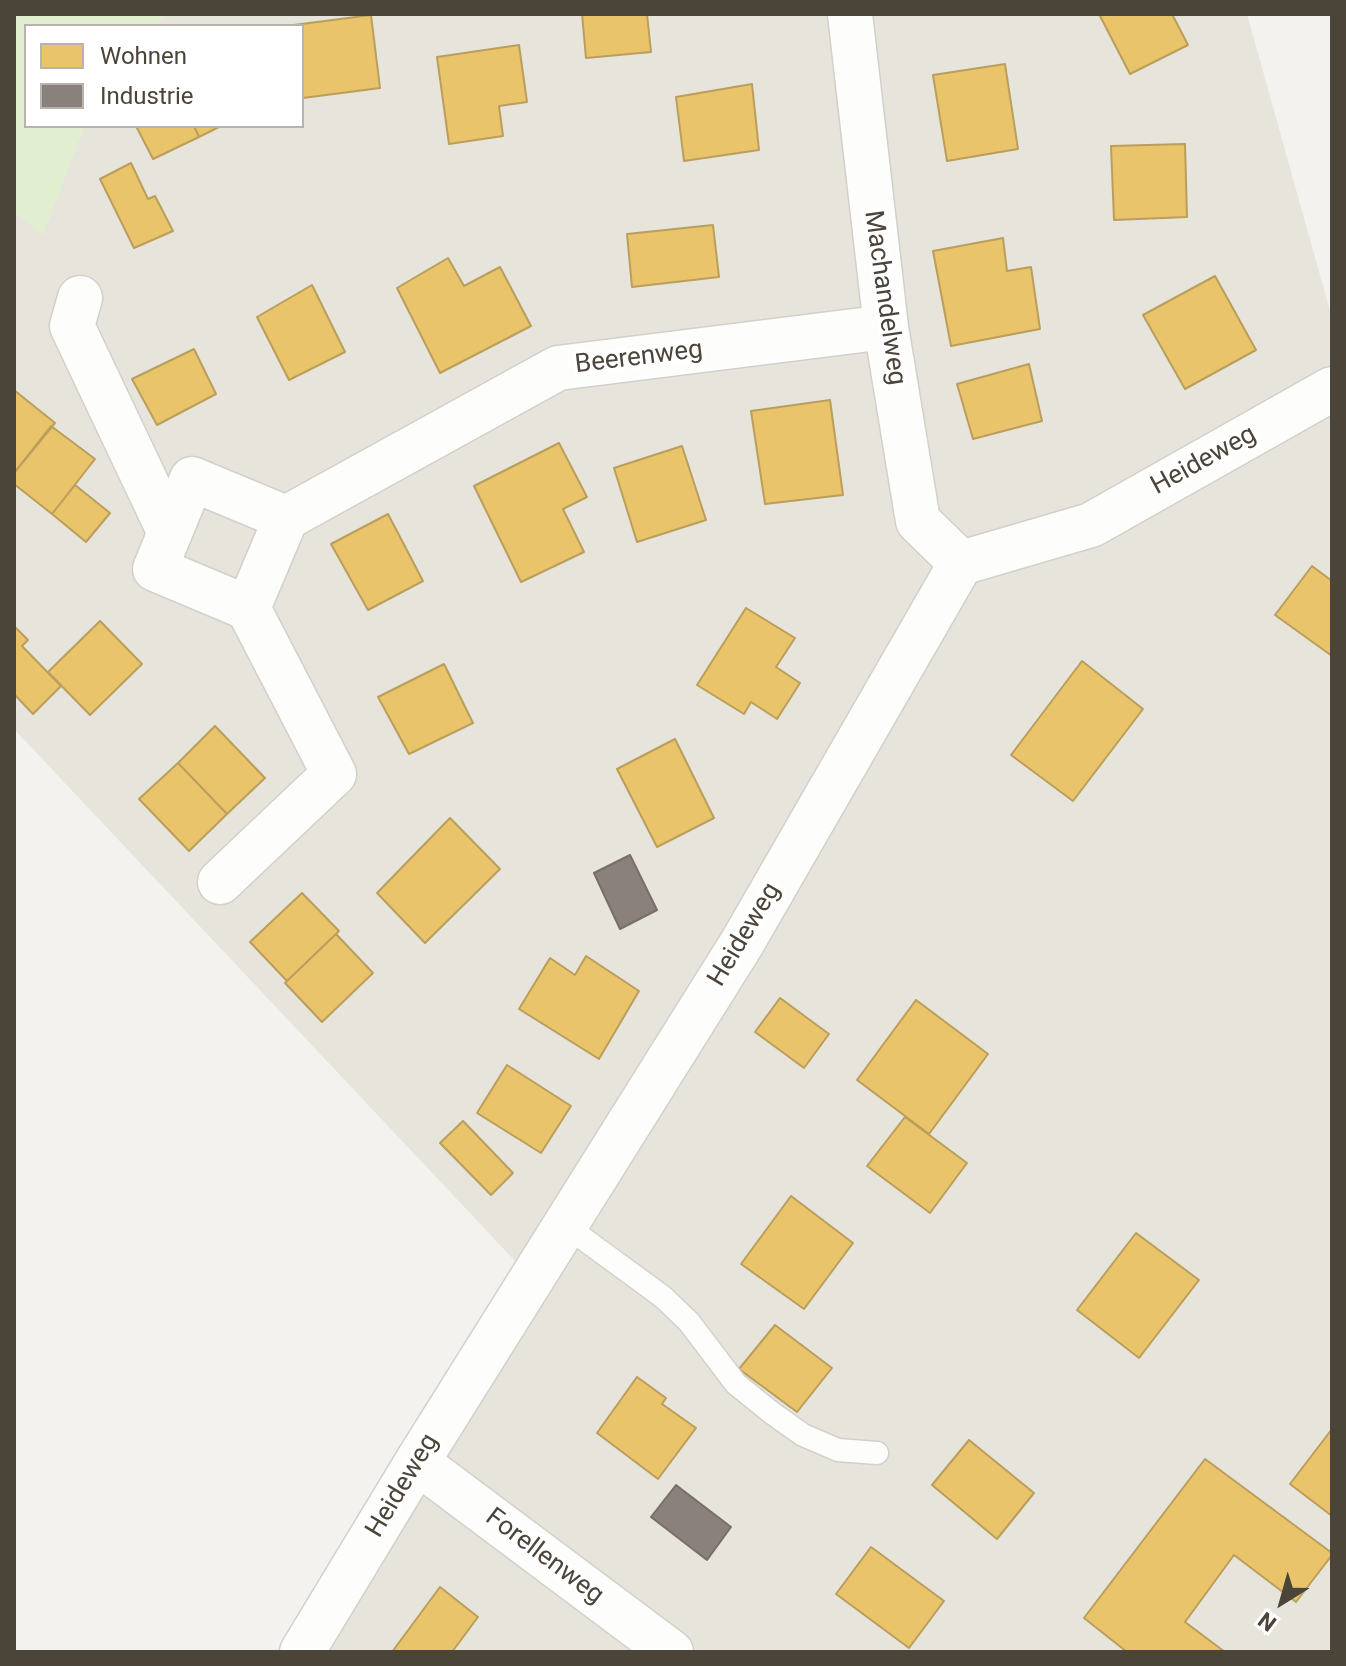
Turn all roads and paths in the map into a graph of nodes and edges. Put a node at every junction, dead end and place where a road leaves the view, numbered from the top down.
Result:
1 (850, 14) edge
2 (80, 298) dead end
3 (886, 327) junction
4 (1332, 389) edge
5 (286, 518) junction
6 (170, 533) junction
7 (961, 563) junction
8 (248, 608) junction
9 (220, 882) dead end
10 (566, 1226) junction
11 (877, 1453) dead end
12 (417, 1462) junction
13 (302, 1652) edge
14 (671, 1652) edge

1 - 3 street, Machandelweg
2 - 6 street
3 - 5 street, Beerenweg
3 - 7 street, Machandelweg
4 - 7 street, Heideweg
5 - 6 street
5 - 8 street
6 - 8 street
7 - 10 street, Heideweg
8 - 9 street
10 - 11 lane
10 - 12 street, Heideweg
12 - 13 street, Heideweg
12 - 14 street, Forellenweg

